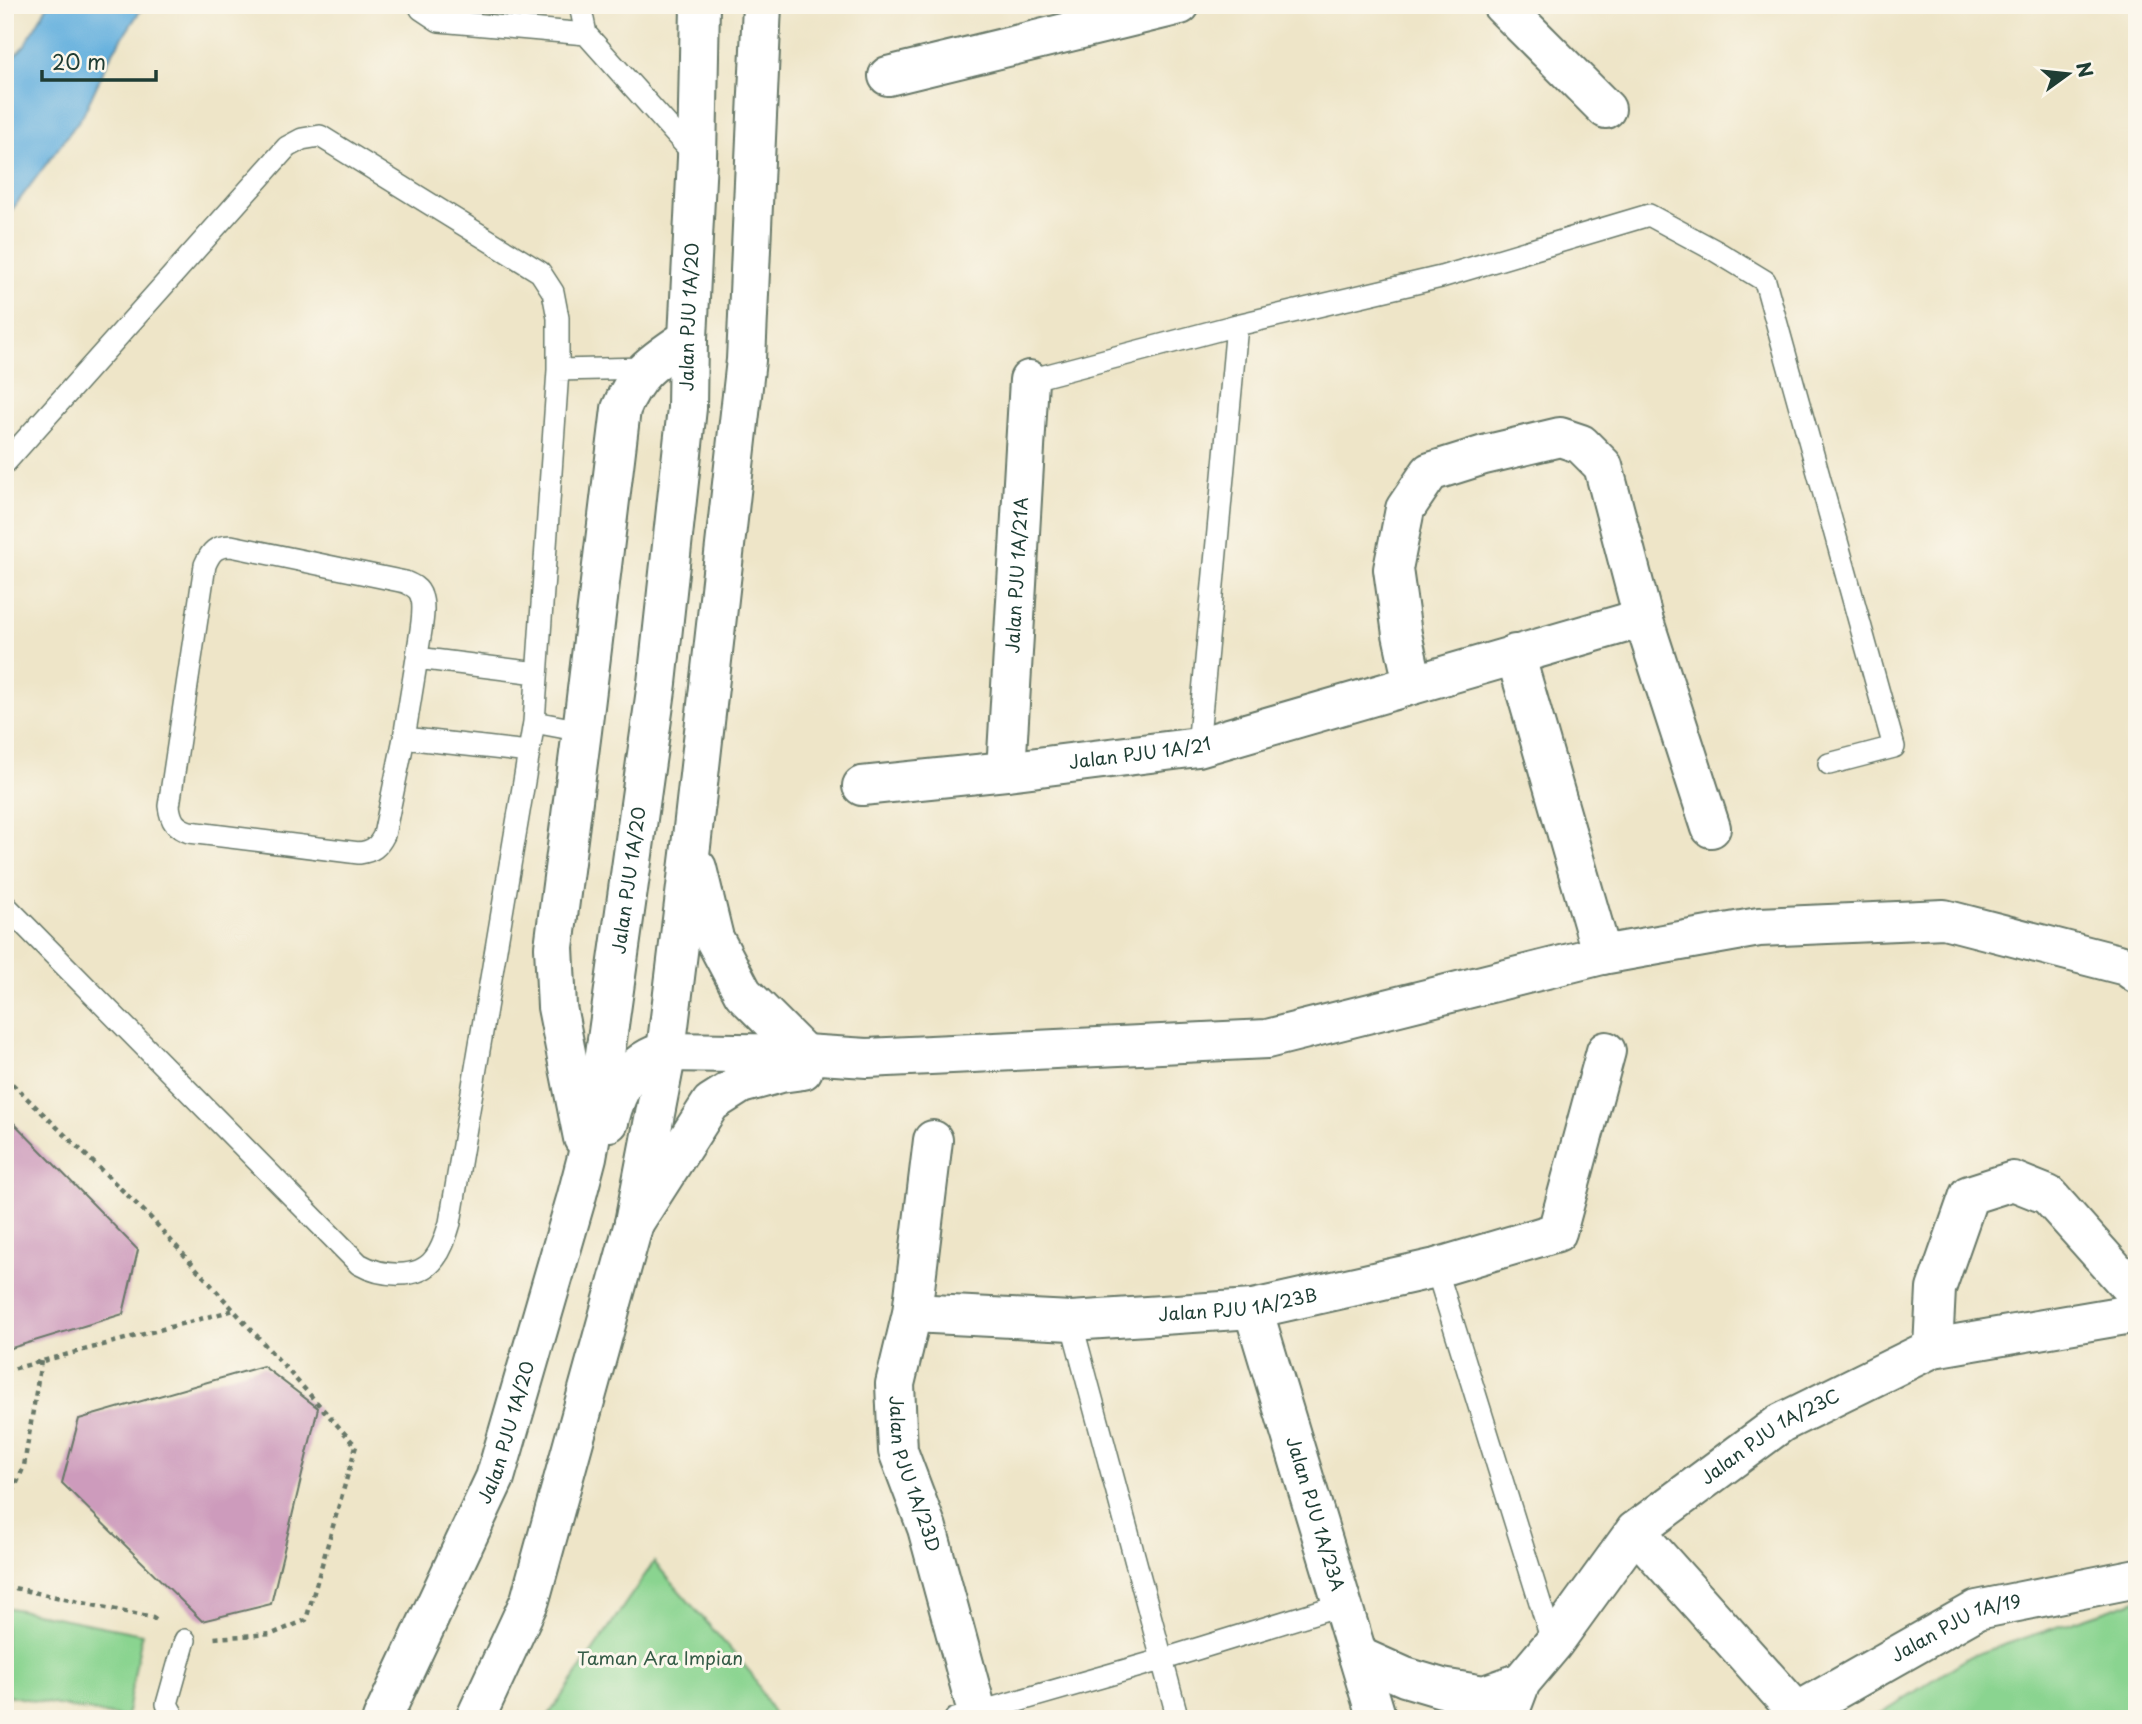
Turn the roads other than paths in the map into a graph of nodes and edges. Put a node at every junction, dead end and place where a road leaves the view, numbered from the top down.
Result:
1 (419, 5) edge
2 (580, 5) edge
3 (700, 5) edge
4 (762, 5) edge
5 (1180, 5) edge
6 (1502, 5) edge
7 (1052, 20) edge
8 (586, 34) junction
9 (888, 76) dead end
10 (1606, 109) dead end
11 (698, 158) junction
12 (1237, 325) junction
13 (688, 338) junction
14 (645, 368) junction
15 (558, 370) junction
16 (1029, 380) joint
17 (5, 463) edge
18 (1643, 618) junction
19 (1515, 654) junction
20 (416, 658) junction
21 (537, 673) junction
22 (1413, 684) junction
23 (534, 722) junction
24 (582, 732) junction
25 (404, 738) junction
26 (1198, 747) junction
27 (529, 752) junction
28 (1829, 764) dead end
29 (1006, 771) junction
30 (862, 786) dead end
31 (1711, 828) dead end
32 (691, 846) junction
33 (5, 905) edge
34 (1602, 955) junction
35 (2137, 974) edge
36 (1606, 1051) dead end
37 (665, 1052) junction
38 (804, 1054) junction
39 (867, 1058) junction
40 (933, 1140) dead end
41 (587, 1157) junction
42 (576, 1199) junction
43 (634, 1223) junction
44 (1436, 1268) junction
45 (2137, 1295) edge
46 (1252, 1309) junction
47 (2137, 1312) edge
48 (912, 1313) junction
49 (1071, 1321) junction
50 (1933, 1348) junction
51 (1634, 1531) junction
52 (2137, 1578) edge
53 (1343, 1604) junction
54 (185, 1640) road end
55 (1553, 1644) junction
56 (1358, 1656) junction
57 (1161, 1660) junction
58 (1521, 1682) junction
59 (1795, 1715) edge
60 (970, 1716) edge
61 (175, 1719) edge
62 (382, 1719) edge
63 (475, 1719) edge
64 (1178, 1719) edge
65 (1377, 1719) edge
66 (1507, 1719) edge

1 - 8 lane
2 - 8 lane
3 - 11 street, Jalan PJU 1A/20
4 - 32 street
5 - 7 street
6 - 10 street
7 - 9 street
8 - 11 lane
11 - 13 street, Jalan PJU 1A/20
12 - 16 lane
12 - 26 lane
12 - 28 lane
13 - 14 street
13 - 41 street, Jalan PJU 1A/20
14 - 15 lane
14 - 24 street
15 - 17 lane
15 - 21 lane
16 - 29 street, Jalan PJU 1A/21A
18 - 19 street, Jalan PJU 1A/21
18 - 22 street
18 - 31 street
19 - 22 street, Jalan PJU 1A/21
19 - 34 street
20 - 21 lane
20 - 25 lane
20 - 25 lane
21 - 23 lane
22 - 26 street, Jalan PJU 1A/21
23 - 24 lane
23 - 27 lane
24 - 41 street
25 - 27 lane
26 - 29 street, Jalan PJU 1A/21
27 - 33 lane
29 - 30 street, Jalan PJU 1A/21
32 - 37 street
32 - 38 street
34 - 35 street
34 - 39 street
36 - 44 street, Jalan PJU 1A/23B
37 - 38 street
37 - 42 street
37 - 43 street
38 - 39 street
39 - 43 street
40 - 48 street, Jalan PJU 1A/23D
41 - 42 street, Jalan PJU 1A/20
42 - 62 street, Jalan PJU 1A/20
43 - 63 street
44 - 46 street, Jalan PJU 1A/23B
44 - 55 lane
45 - 50 street
46 - 49 street, Jalan PJU 1A/23B
46 - 53 street, Jalan PJU 1A/23A
47 - 50 street, Jalan PJU 1A/23C
48 - 49 street, Jalan PJU 1A/23B
48 - 60 street, Jalan PJU 1A/23D
49 - 57 lane
50 - 51 street, Jalan PJU 1A/23C
51 - 55 street, Jalan PJU 1A/23C
51 - 59 street
52 - 59 street, Jalan PJU 1A/19
53 - 56 street, Jalan PJU 1A/23A
53 - 57 lane
54 - 61 lane
55 - 58 street, Jalan PJU 1A/23C
56 - 58 street
56 - 65 street, Jalan PJU 1A/23A
57 - 60 lane
57 - 64 lane
58 - 66 street, Jalan PJU 1A/23C

